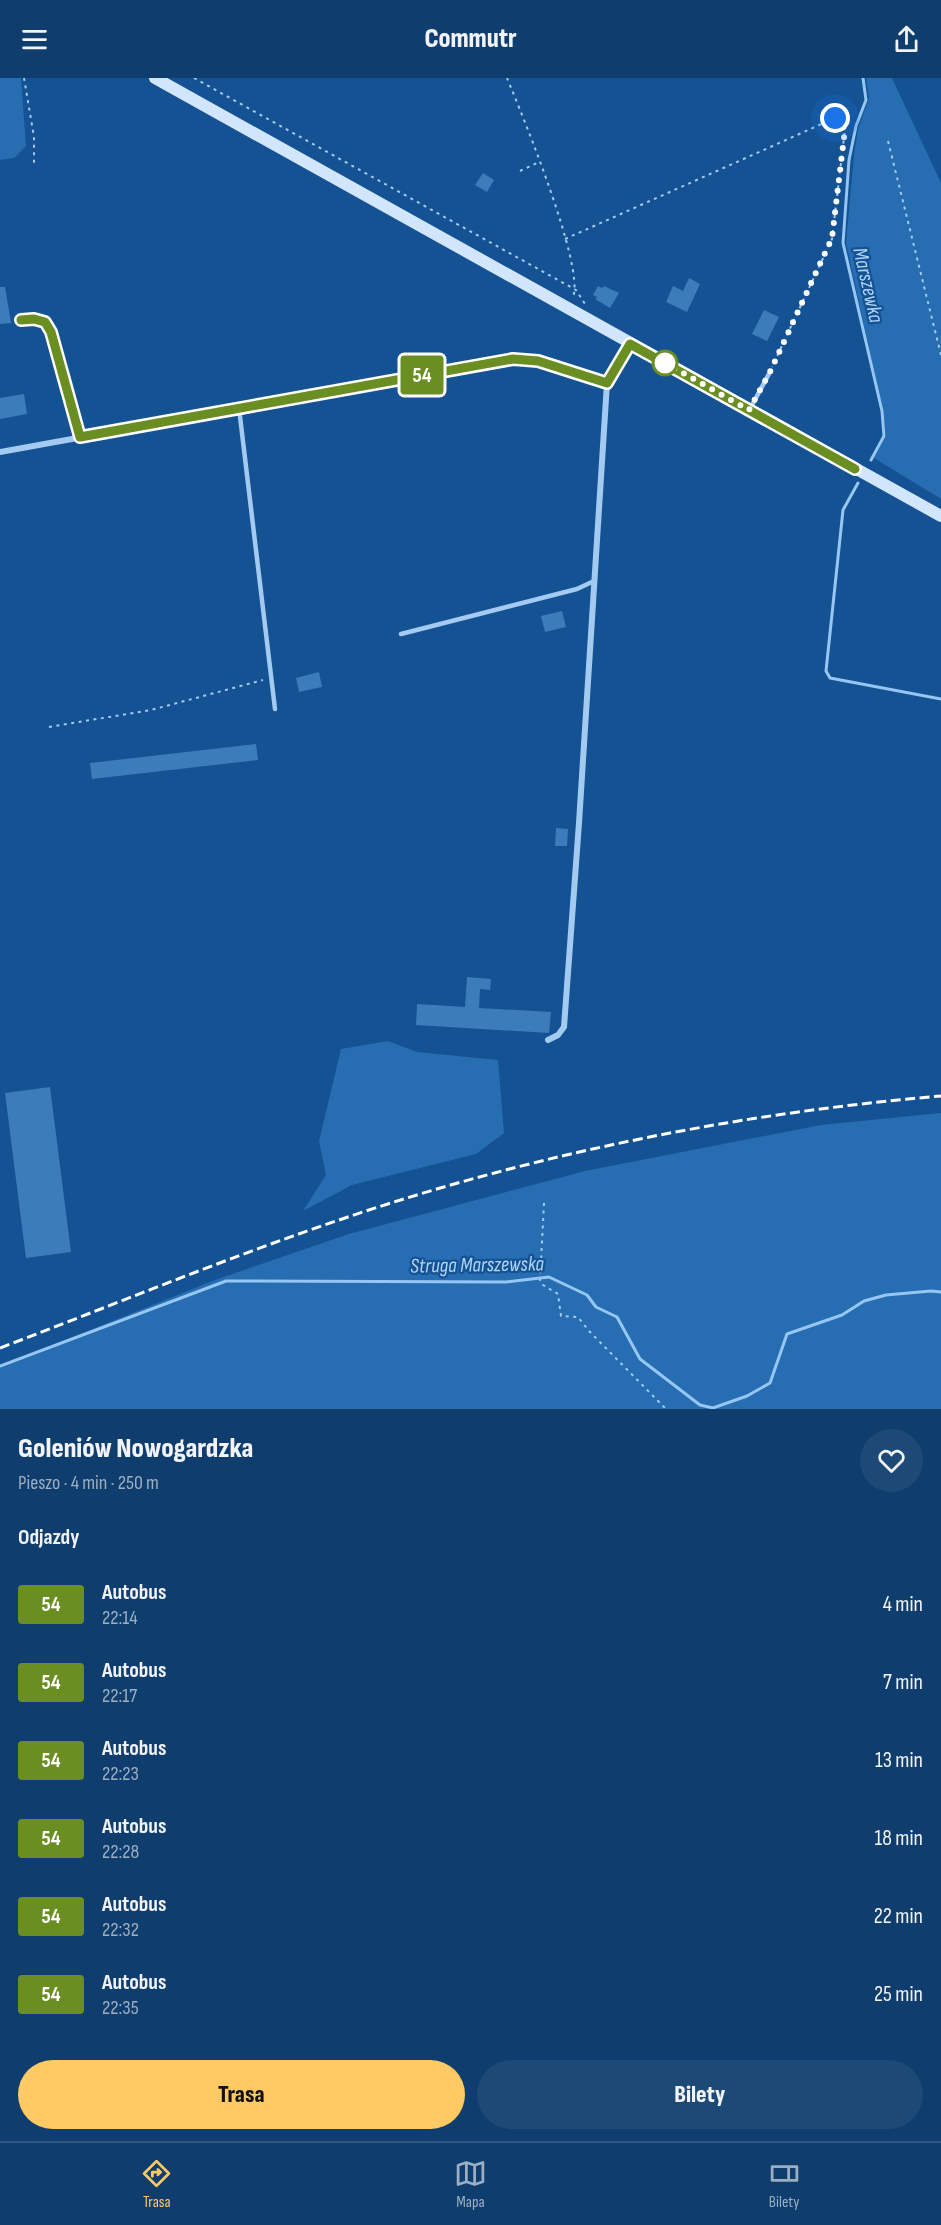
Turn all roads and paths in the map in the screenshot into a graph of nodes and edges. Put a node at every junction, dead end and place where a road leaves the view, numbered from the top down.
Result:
1 (24, 78) edge
2 (155, 78) edge
3 (194, 78) edge
4 (507, 78) edge
5 (888, 141) dead end
6 (540, 161) junction
7 (34, 163) dead end
8 (520, 171) dead end
9 (565, 239) junction
10 (576, 290) junction
11 (569, 309) junction
12 (589, 310) dead end
13 (21, 320) dead end
14 (630, 344) junction
15 (941, 355) edge
16 (770, 372) joint
17 (607, 383) junction
18 (239, 408) junction
19 (749, 410) junction
20 (80, 437) junction
21 (0, 452) edge
22 (941, 516) edge
23 (594, 581) junction
24 (401, 634) dead end
25 (272, 678) junction
26 (275, 709) dead end
27 (50, 727) dead end
28 (548, 1040) dead end
29 (544, 1203) dead end
30 (666, 1409) edge

1 - 7 path
2 - 11 street
3 - 10 path
4 - 6 path
5 - 15 path
6 - 8 path
6 - 9 path
9 - 10 path
9 - 16 path
10 - 11 path
10 - 12 path
11 - 14 street
13 - 20 lane
14 - 17 street
14 - 19 street
16 - 19 lane
17 - 18 street
17 - 23 street
18 - 20 street
18 - 25 lane
19 - 22 street
20 - 21 street
23 - 24 lane
23 - 28 street
25 - 26 lane
25 - 27 path
29 - 30 path

